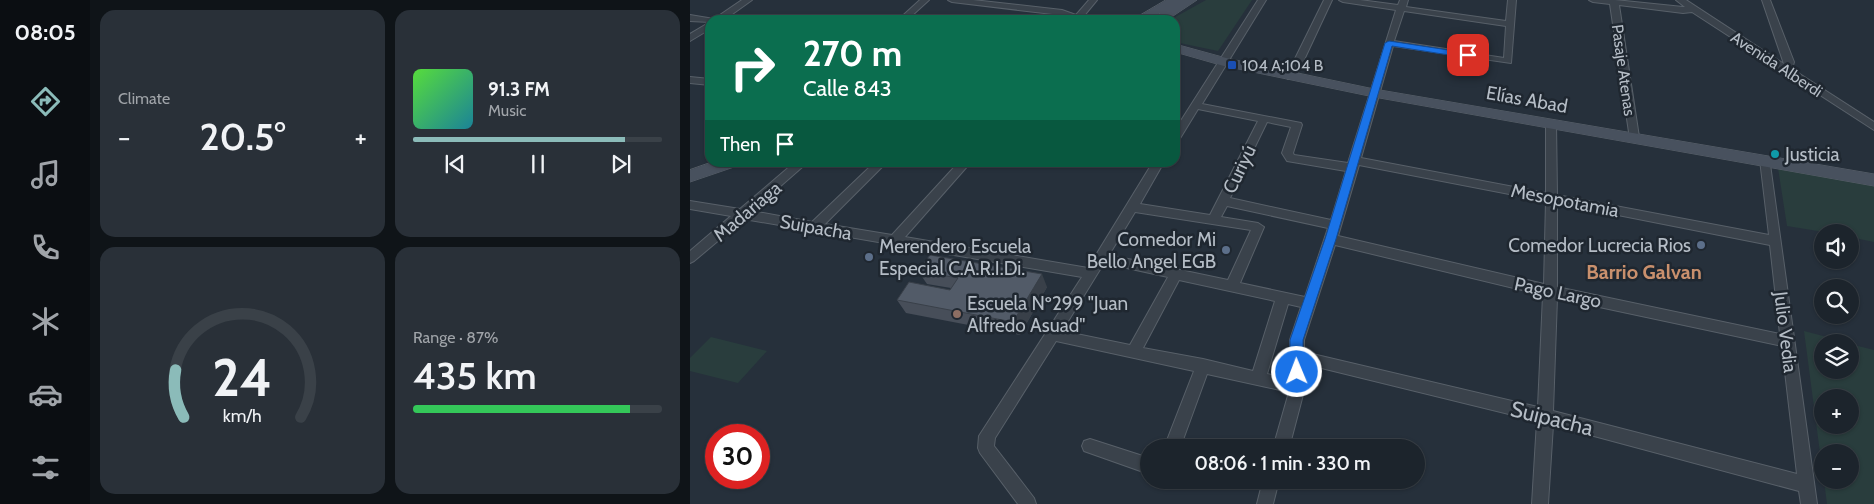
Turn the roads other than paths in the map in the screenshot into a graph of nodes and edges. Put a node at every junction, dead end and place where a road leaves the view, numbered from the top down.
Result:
1 (748, 0) edge
2 (925, 0) edge
3 (952, 0) edge
4 (1093, 0) edge
5 (1175, 0) edge
6 (1191, 0) edge
7 (1262, 0) edge
8 (1328, 0) edge
9 (1343, 0) edge
10 (1512, 0) edge
11 (1593, 0) edge
12 (1680, 0) edge
13 (1766, 0) edge
14 (1614, 3) junction
15 (1403, 5) edge
16 (1026, 8) junction
17 (1693, 9) junction
18 (726, 15) edge
19 (908, 15) edge
20 (1020, 15) edge
21 (1068, 15) edge
22 (1083, 15) edge
23 (1147, 15) edge
24 (1165, 15) edge
25 (690, 18) edge
26 (705, 19) edge
27 (1510, 24) junction
28 (705, 28) edge
29 (690, 38) edge
30 (1389, 43) junction
31 (1180, 49) edge
32 (1224, 62) junction
33 (1787, 70) junction
34 (1291, 77) junction
35 (690, 80) edge
36 (705, 82) edge
37 (1374, 93) junction
38 (1197, 106) junction
39 (1264, 118) junction
40 (1551, 124) junction
41 (1874, 127) edge
42 (1180, 131) edge
43 (1634, 138) junction
44 (1764, 160) junction
45 (705, 161) edge
46 (1354, 164) junction
47 (690, 166) edge
48 (716, 167) edge
49 (797, 167) edge
50 (877, 167) edge
51 (961, 167) edge
52 (1156, 167) edge
53 (690, 176) edge
54 (1874, 180) edge
55 (1552, 198) junction
56 (1224, 201) junction
57 (690, 205) edge
58 (1132, 207) junction
59 (744, 214) junction
60 (1214, 220) junction
61 (1335, 225) junction
62 (814, 227) junction
63 (1331, 239) junction
64 (894, 241) junction
65 (1775, 242) junction
66 (690, 258) edge
67 (1102, 258) junction
68 (1091, 274) junction
69 (1176, 274) junction
70 (1232, 286) junction
71 (1550, 291) junction
72 (1283, 298) junction
73 (1309, 303) junction
74 (1052, 334) junction
75 (1787, 341) junction
76 (1134, 352) junction
77 (1296, 356) junction
78 (1203, 365) junction
79 (1258, 378) junction
80 (1298, 387) junction
81 (1546, 416) junction
82 (1175, 439) edge
83 (1283, 439) edge
84 (1090, 446) dead end
85 (1140, 463) edge
86 (1807, 485) junction
87 (1270, 489) edge
88 (1269, 503) edge
89 (1028, 504) edge
90 (1540, 504) edge
91 (1809, 504) edge

1 - 18 street
2 - 19 street
3 - 16 street
4 - 22 street
5 - 23 street
6 - 24 street
7 - 32 street
8 - 34 street
9 - 15 street
10 - 27 street
11 - 14 street
12 - 17 street, Avenida Alberdi
13 - 33 street
14 - 17 street
14 - 43 street, Pasaje Atenas
15 - 27 street
15 - 30 street
16 - 20 street
16 - 21 street
17 - 33 street, Avenida Alberdi
25 - 26 street
27 - 30 street
28 - 29 street
30 - 37 street
31 - 32 street, Elías Abad
32 - 34 street, Elías Abad
32 - 38 street
33 - 41 street, Avenida Alberdi
34 - 37 street, Elías Abad
35 - 36 street
37 - 40 street, Elías Abad
37 - 46 street
38 - 39 street
38 - 42 street
39 - 46 street, Mesopotamia
39 - 56 street, Curiyú
40 - 43 street, Elías Abad
40 - 55 street
43 - 44 street, Elías Abad
44 - 54 street, Elías Abad
44 - 65 street, Julio Vedia
45 - 47 street
46 - 55 street, Mesopotamia
46 - 61 street
48 - 53 street
49 - 59 street, Madariaga
50 - 62 street
51 - 64 street
52 - 58 street
55 - 65 street, Mesopotamia
55 - 71 street
56 - 60 street, Curiyú
56 - 61 street
57 - 59 street, Suipacha
58 - 60 street
58 - 67 street
59 - 62 street, Suipacha
59 - 66 street, Madariaga
60 - 70 street
61 - 63 street
62 - 64 street, Suipacha
63 - 71 street, Pago Largo
63 - 73 street
64 - 68 street, Suipacha
65 - 75 street, Julio Vedia
67 - 68 street
67 - 69 street
68 - 74 street
69 - 70 street
69 - 76 street
70 - 72 street
71 - 75 street, Pago Largo
71 - 81 street
72 - 73 street
72 - 79 street
73 - 77 street
74 - 76 street
74 - 89 street
75 - 86 street, Julio Vedia
76 - 78 street
77 - 80 street
77 - 81 street, Suipacha
78 - 79 street
78 - 82 street
79 - 80 street
80 - 83 street
81 - 86 street, Suipacha
81 - 90 street
84 - 85 street
86 - 91 street, Julio Vedia
87 - 88 street

